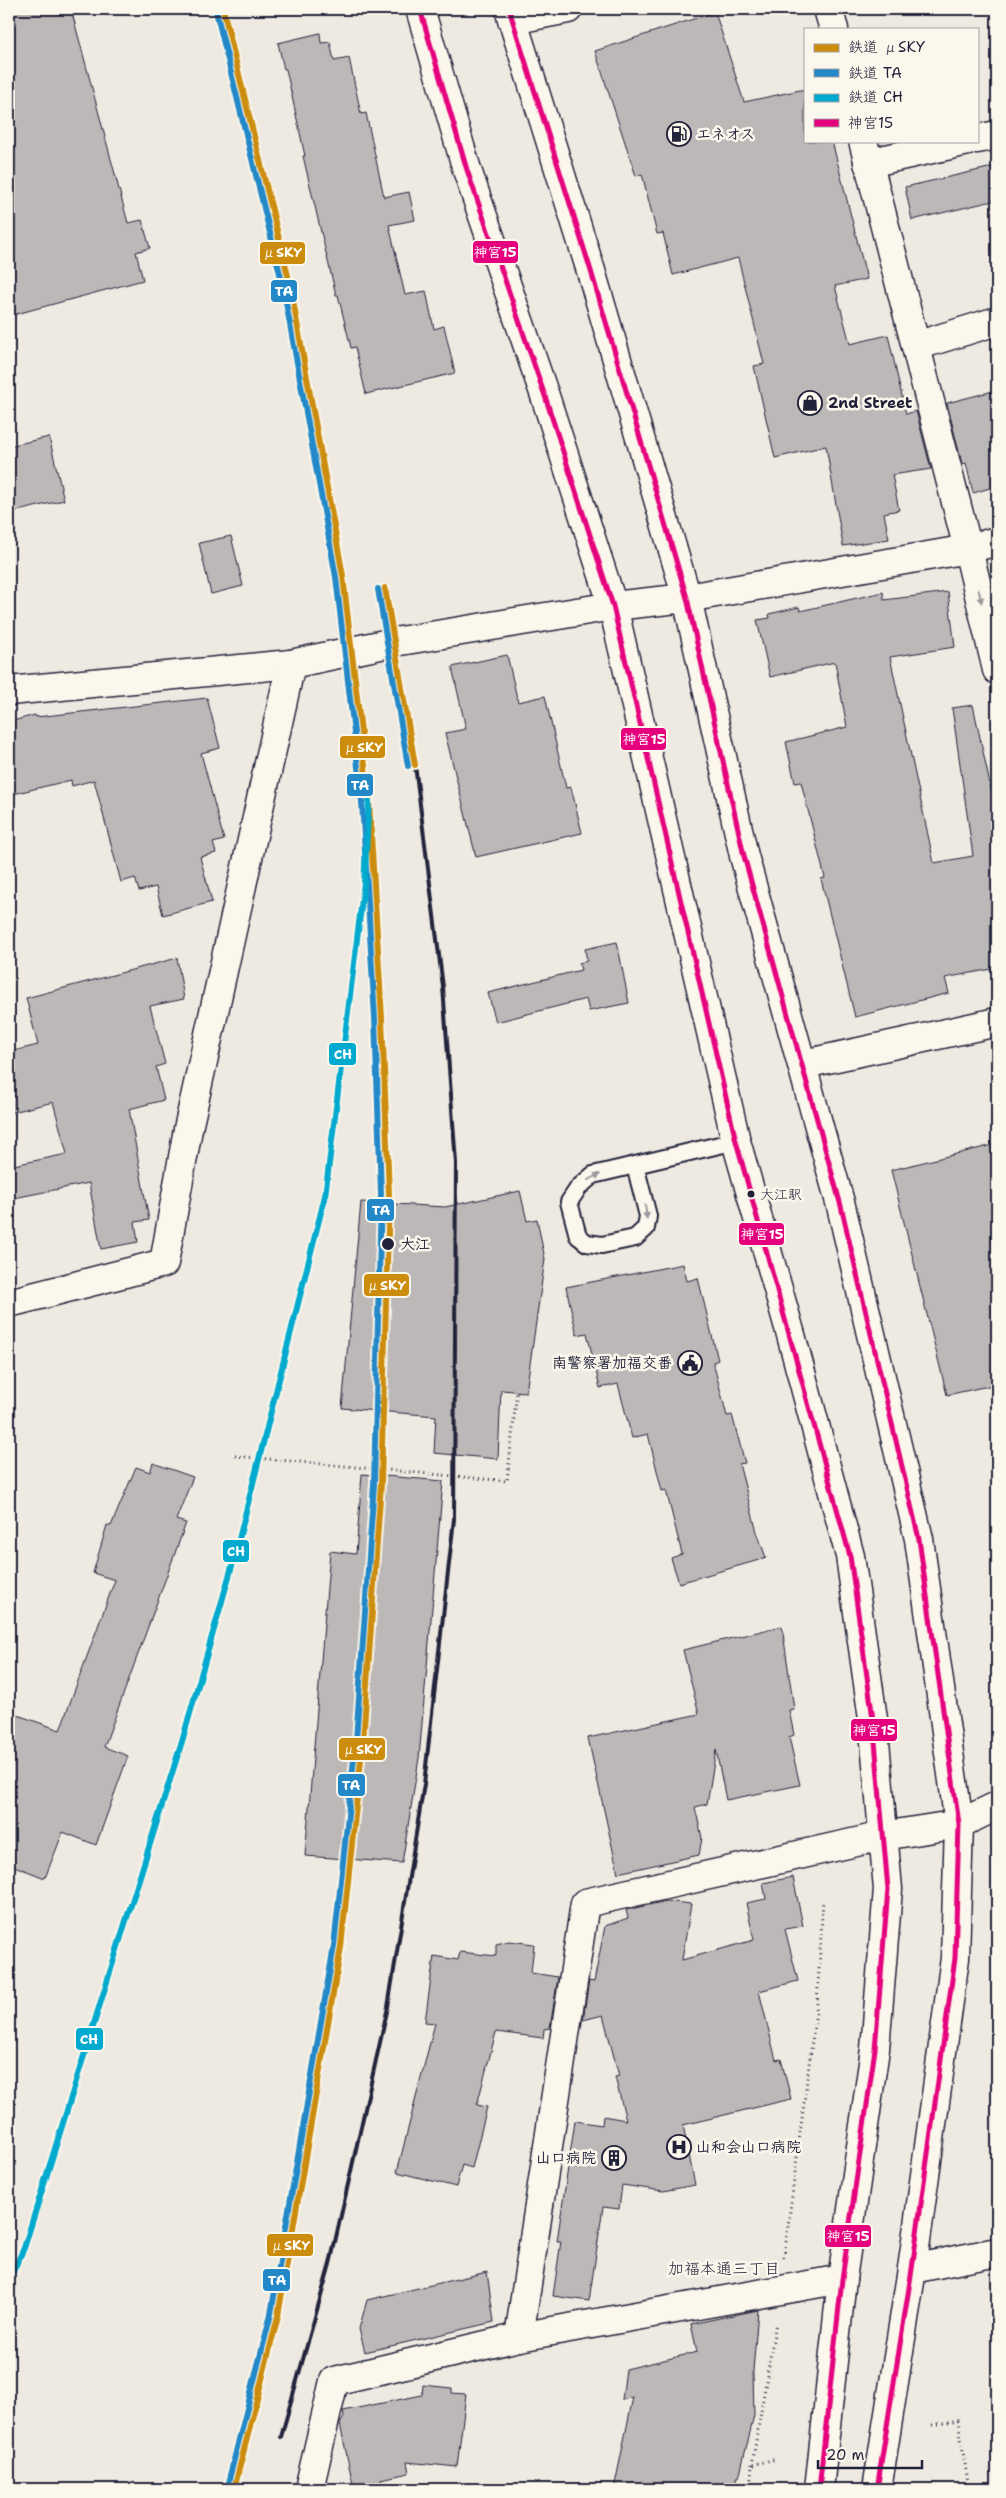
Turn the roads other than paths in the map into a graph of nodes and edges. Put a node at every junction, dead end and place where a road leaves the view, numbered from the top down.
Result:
1 (420, 9) edge
2 (568, 9) edge
3 (828, 9) edge
4 (511, 14) edge
5 (834, 28) edge
6 (997, 135) edge
7 (978, 139) edge
8 (959, 142) edge
9 (865, 152) edge
10 (997, 321) edge
11 (916, 346) junction
12 (997, 541) edge
13 (968, 549) junction
14 (687, 598) junction
15 (613, 606) junction
16 (290, 664) junction
17 (997, 670) edge
18 (9, 691) edge
19 (997, 1022) edge
20 (804, 1064) junction
21 (736, 1141) junction
22 (635, 1165) junction
23 (9, 1303) edge
24 (997, 1806) edge
25 (959, 1824) junction
26 (883, 1836) junction
27 (997, 2252) edge
28 (912, 2269) junction
29 (842, 2279) junction
30 (519, 2337) junction
31 (309, 2489) edge
32 (819, 2489) edge
33 (877, 2489) edge

1 - 15 main road
2 - 4 main road
3 - 5 main road
4 - 14 main road
6 - 7 main road
8 - 9 main road
9 - 11 main road
10 - 11 main road
11 - 13 main road
12 - 13 main road
13 - 14 main road
13 -> 17 main road
14 - 15 main road
14 - 20 main road
15 - 16 main road
15 - 21 main road
16 - 18 main road
16 - 23 main road
19 - 20 main road
20 - 25 main road
21 - 22 lane
21 - 26 main road
22 -> 22 lane
24 - 25 main road
25 - 26 main road
25 - 28 main road
26 - 29 main road
26 - 30 main road
27 - 28 main road
28 - 33 main road
29 - 30 main road
29 - 32 main road
30 - 31 main road

